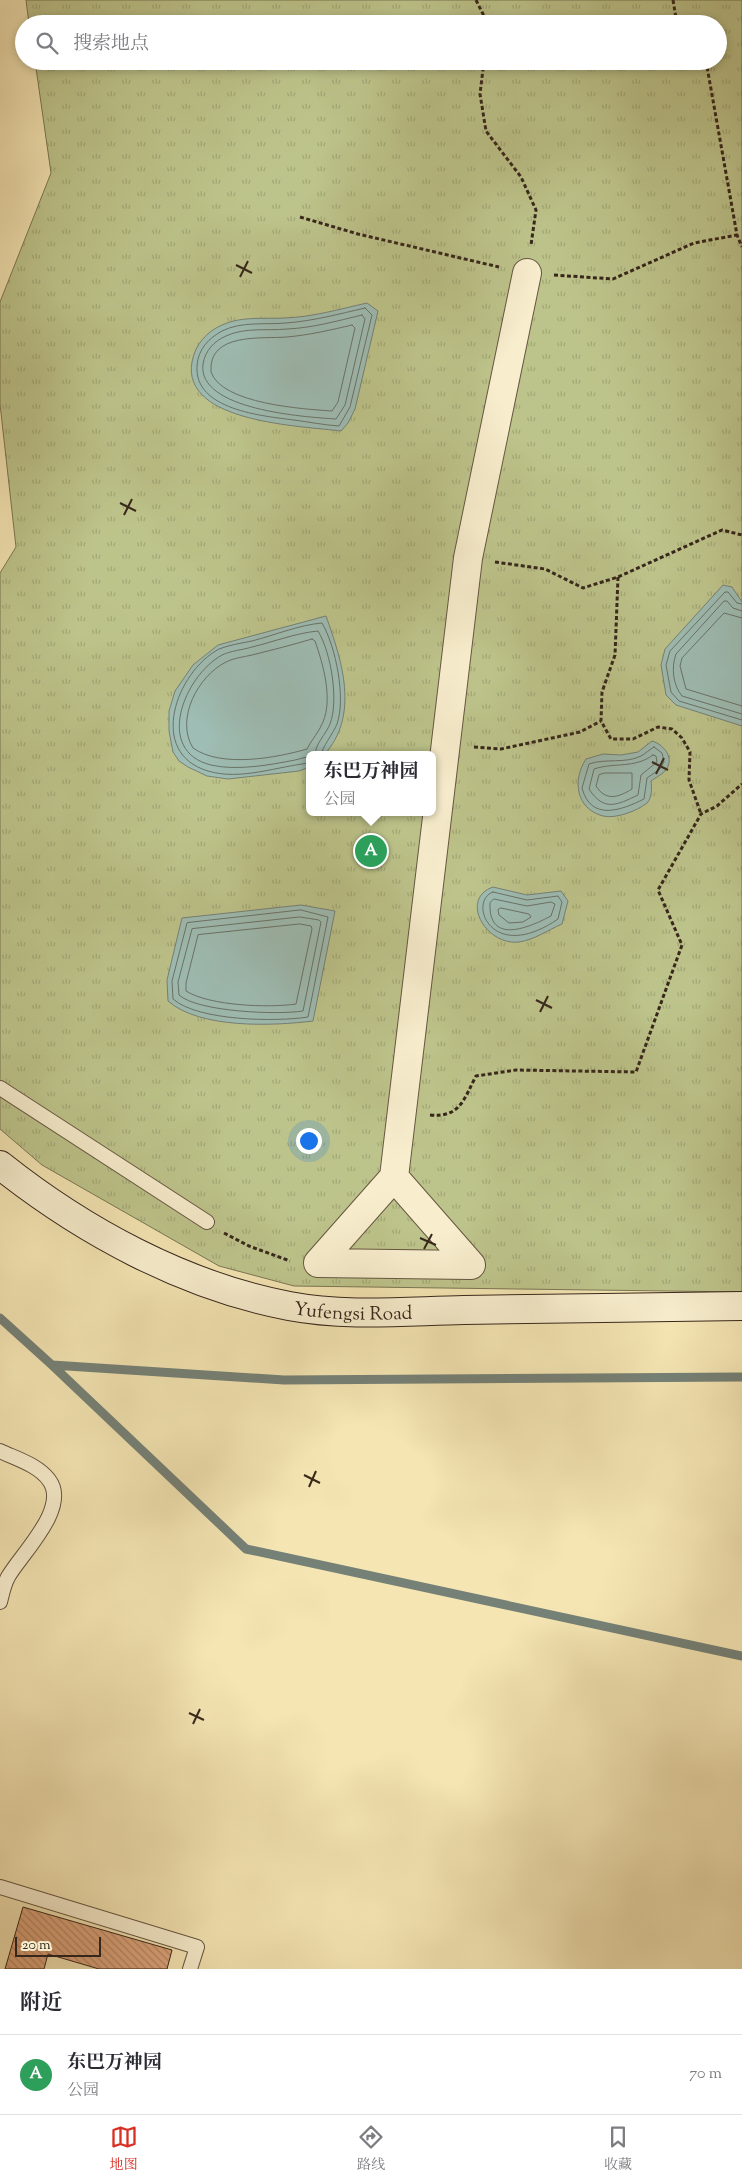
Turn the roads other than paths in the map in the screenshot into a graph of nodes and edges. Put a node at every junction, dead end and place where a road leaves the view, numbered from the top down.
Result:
1 (527, 273) road end
2 (0, 1088) edge
3 (0, 1165) edge
4 (394, 1177) junction
5 (207, 1222) road end
6 (742, 1306) edge
7 (0, 1451) edge
8 (0, 1602) edge
9 (0, 1887) edge
10 (190, 1969) edge

1 - 4 street
2 - 5 lane
3 - 6 street, Yufengsi Road
4 - 4 street
7 - 8 lane
9 - 10 lane

